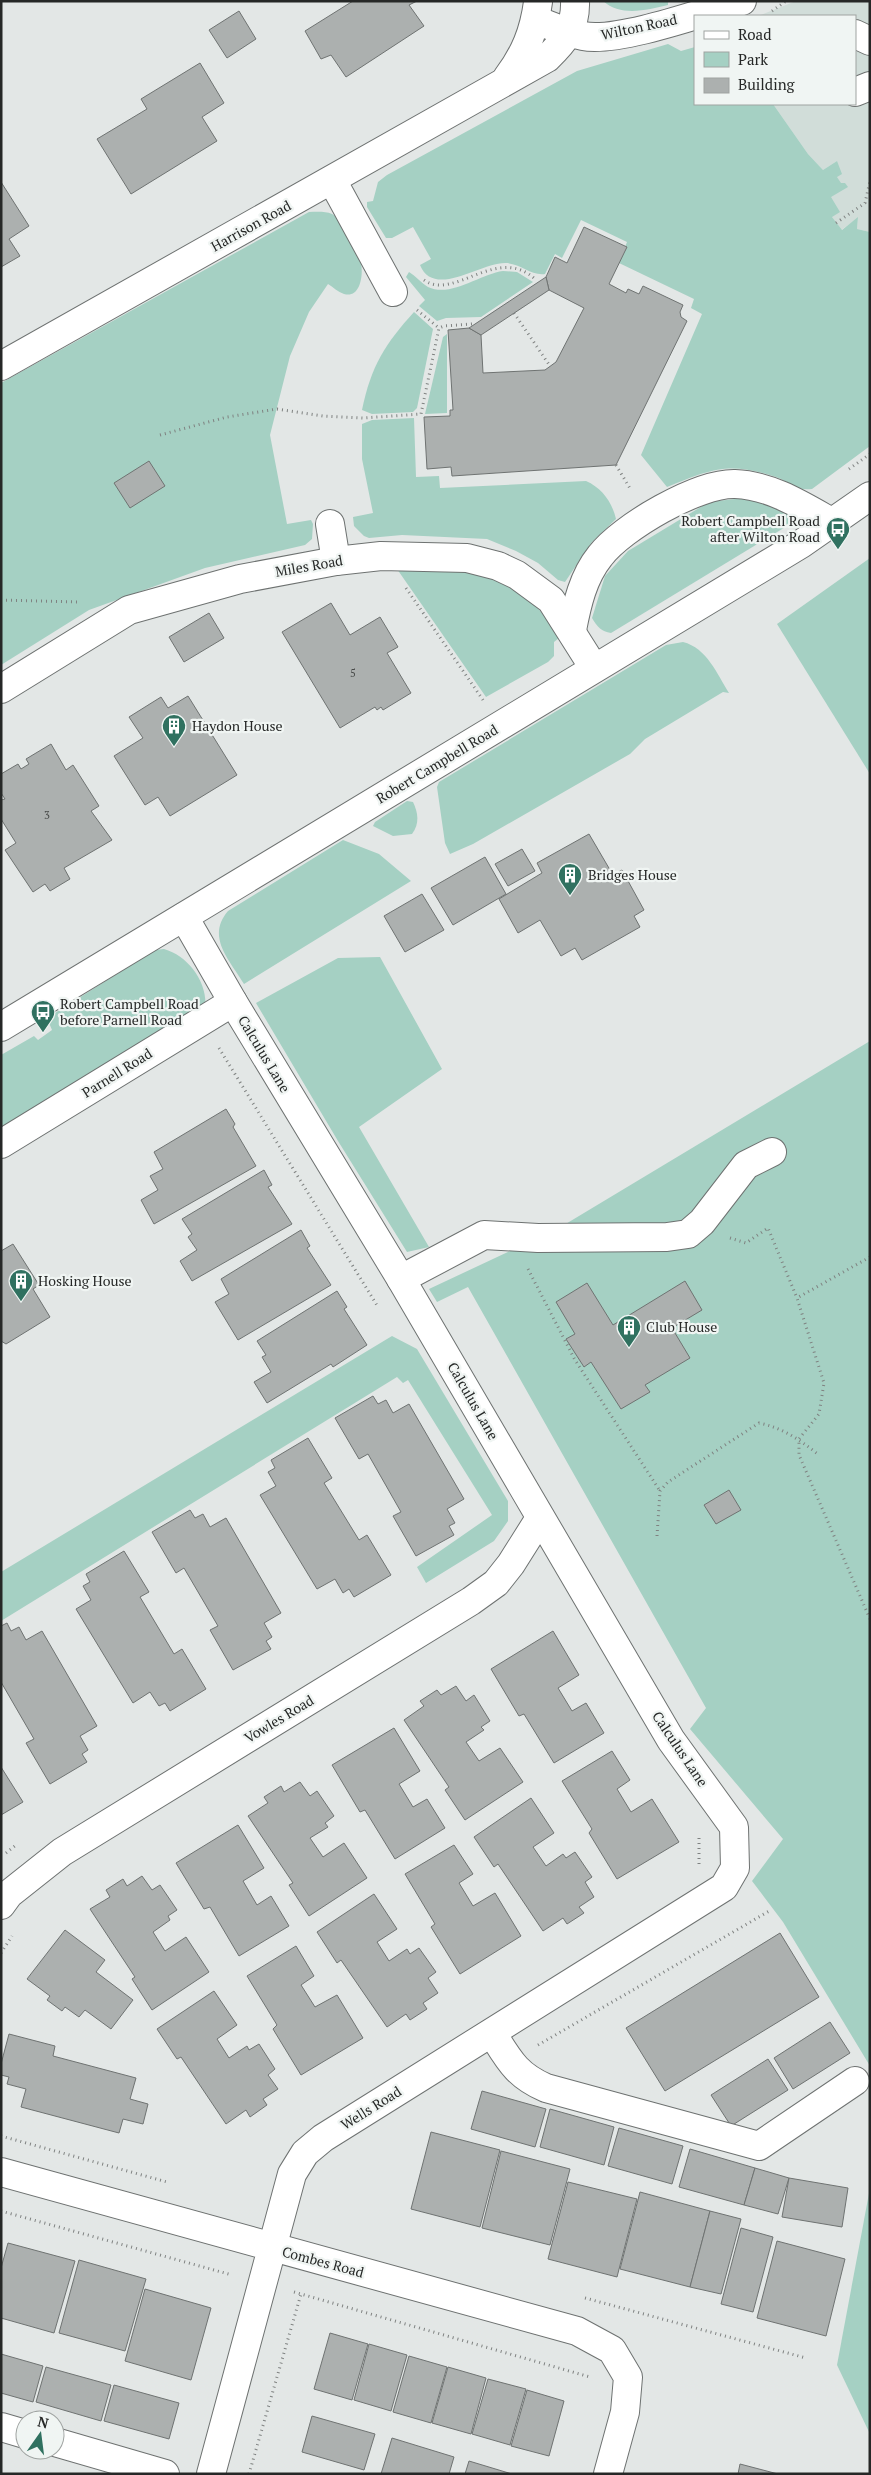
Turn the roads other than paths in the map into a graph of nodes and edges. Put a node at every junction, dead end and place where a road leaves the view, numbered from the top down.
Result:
1 (575, 1) edge
2 (742, 1) edge
3 (537, 11) edge
4 (570, 32) junction
5 (500, 85) junction
6 (870, 86) edge
7 (856, 92) edge
8 (332, 180) junction
9 (393, 292) dead end
10 (1, 366) edge
11 (870, 496) edge
12 (833, 523) junction
13 (330, 524) dead end
14 (336, 560) junction
15 (572, 630) junction
16 (594, 668) junction
17 (1, 689) edge
18 (184, 917) junction
19 (233, 1002) junction
20 (1, 1027) edge
21 (1, 1144) edge
22 (772, 1152) dead end
23 (401, 1278) junction
24 (540, 1518) junction
25 (724, 1887) joint
26 (1, 1905) edge
27 (492, 2033) junction
28 (855, 2081) dead end
29 (1, 2172) edge
30 (272, 2249) junction
31 (1, 2427) edge
32 (15, 2431) edge
33 (65, 2445) edge
34 (215, 2472) edge
35 (165, 2474) edge
36 (608, 2474) edge

1 - 4 street, Harrison Road
2 - 4 street, Wilton Road
3 - 4 street, Wilton Road
3 - 5 street, Harrison Road
4 - 5 street, Harrison Road
5 - 8 street, Harrison Road
6 - 7 street
8 - 9 street
8 - 10 street, Harrison Road
11 - 12 street, Robert Campbell Road
12 - 15 street
12 - 16 street, Robert Campbell Road
13 - 14 street
14 - 15 street, Miles Road
14 - 17 street, Miles Road
15 - 16 street, Miles Road
16 - 18 street, Robert Campbell Road
18 - 19 street, Calculus Lane
18 - 20 street, Robert Campbell Road
19 - 21 street, Parnell Road
19 - 23 street, Calculus Lane
22 - 23 street
23 - 24 street, Calculus Lane
24 - 25 street, Calculus Lane
24 - 26 street, Vowles Road
25 - 27 street, Wells Road
27 - 28 street
27 - 30 street, Wells Road
29 - 30 street, Combes Road
30 - 34 street, Wells Road
30 - 36 street, Combes Road
31 - 32 street
33 - 35 street

